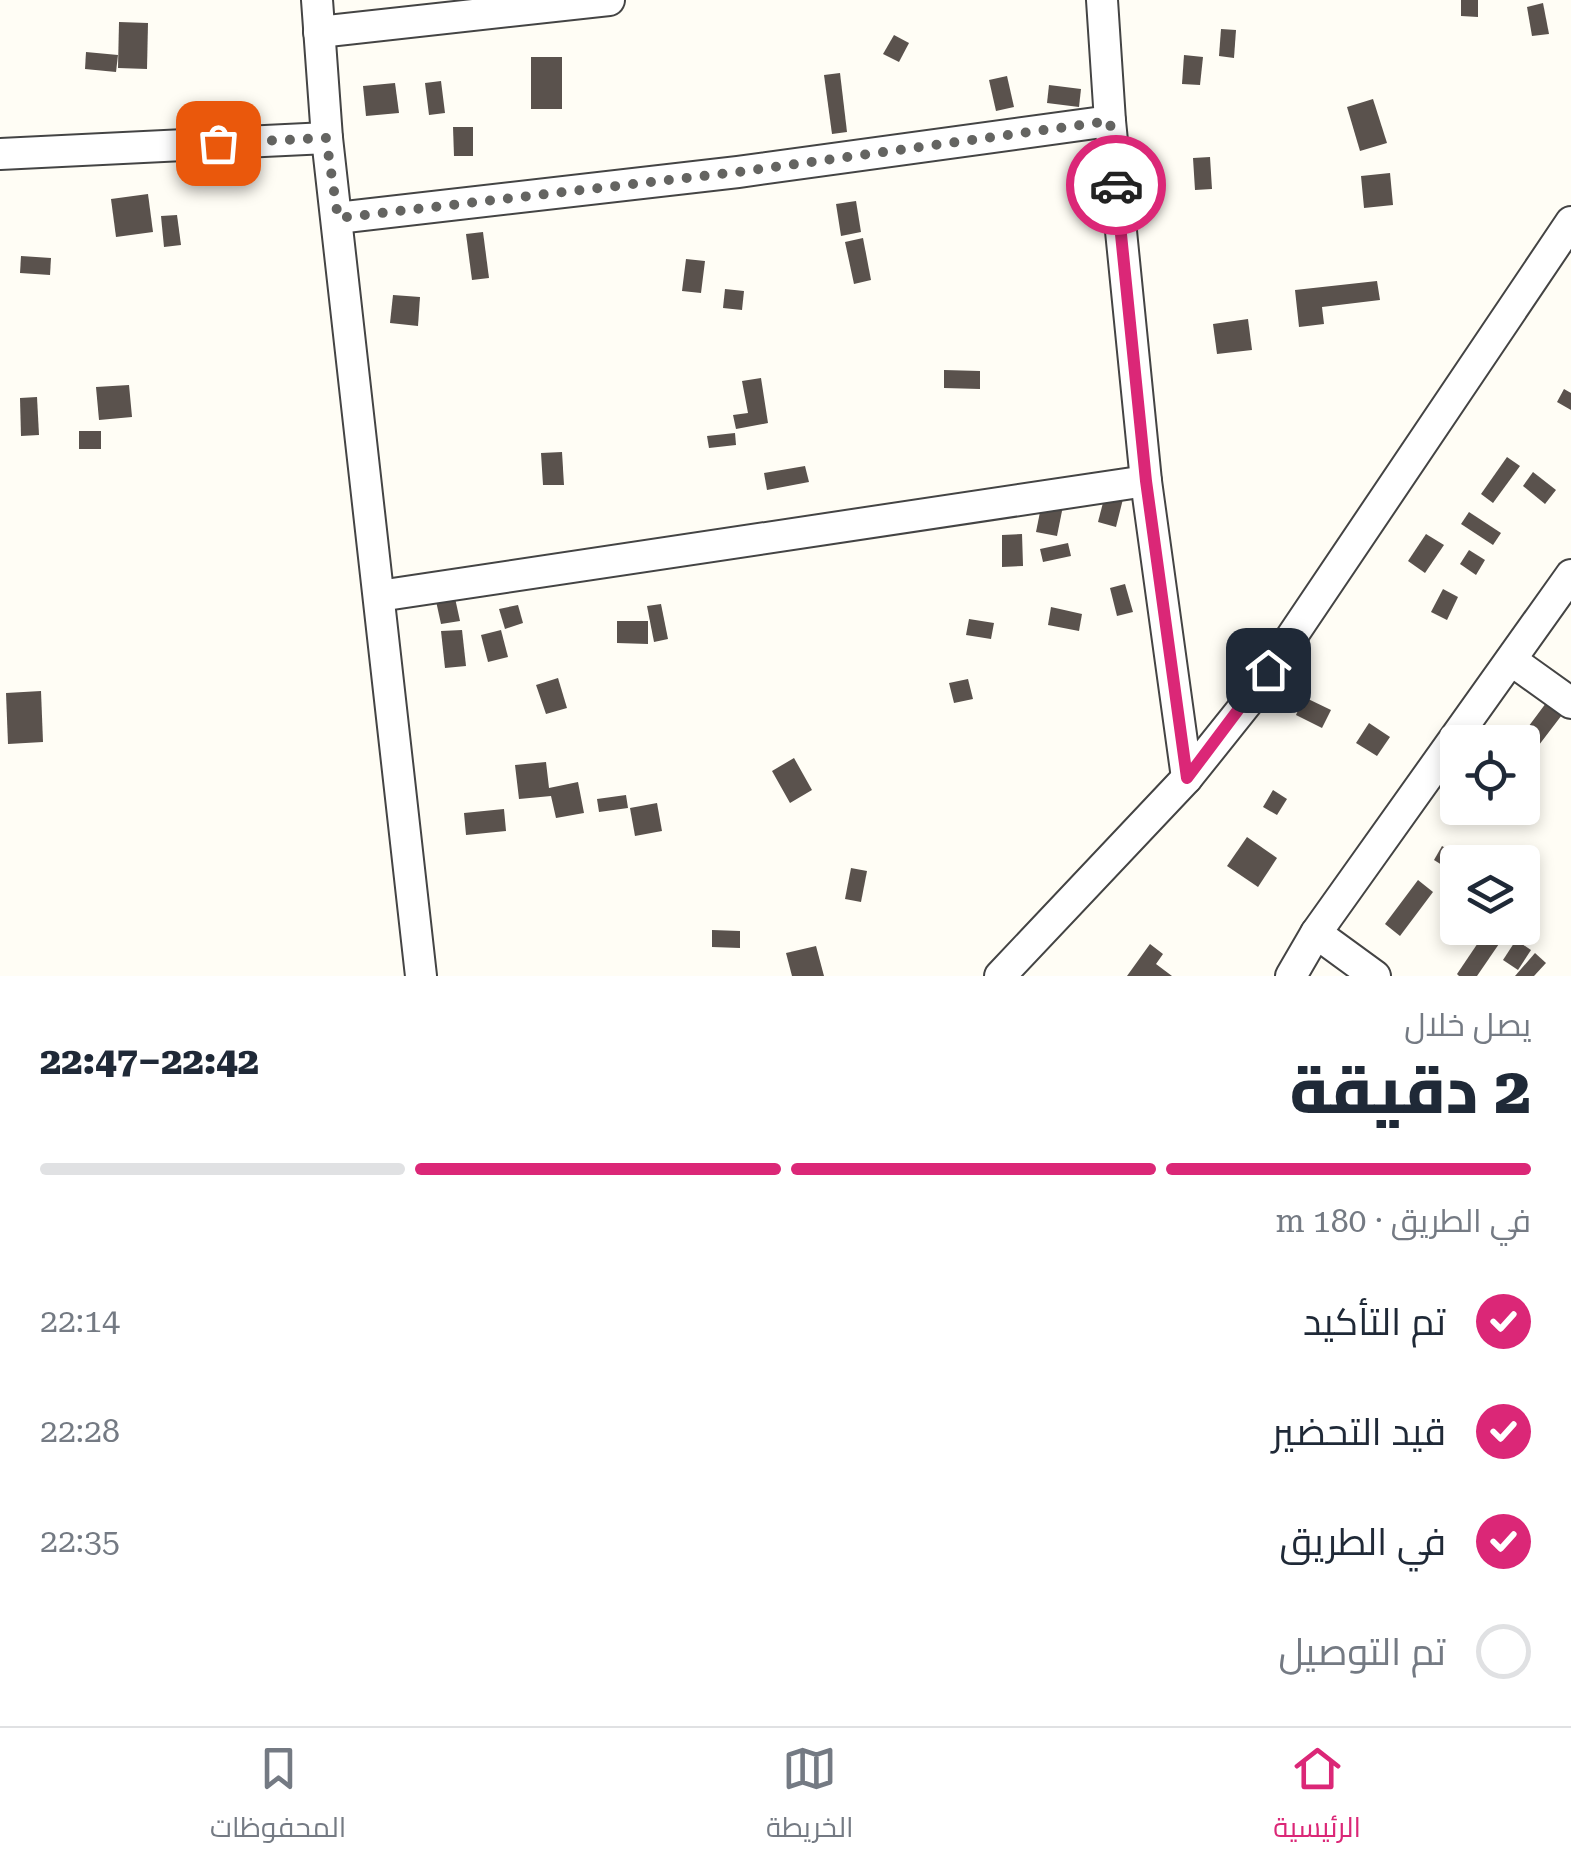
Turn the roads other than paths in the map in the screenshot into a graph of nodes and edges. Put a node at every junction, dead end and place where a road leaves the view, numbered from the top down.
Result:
1 (317, 0) edge
2 (609, 0) edge
3 (1102, 0) edge
4 (319, 32) junction
5 (1110, 121) junction
6 (326, 138) junction
7 (0, 154) edge
8 (338, 218) junction
9 (1571, 222) edge
10 (1146, 481) junction
11 (1571, 575) edge
12 (380, 596) junction
13 (1511, 660) junction
14 (1571, 703) edge
15 (1187, 778) junction
16 (1316, 933) junction
17 (421, 976) edge
18 (1000, 976) edge
19 (1291, 976) edge
20 (1375, 976) edge

1 - 4 street
2 - 4 street
3 - 5 street
4 - 6 street
5 - 8 street
5 - 10 street
6 - 7 street
6 - 8 street
8 - 12 street
9 - 15 street
10 - 12 street
10 - 15 street
11 - 13 street
12 - 17 street
13 - 14 street
13 - 16 street
15 - 18 street
16 - 19 street
16 - 20 street

